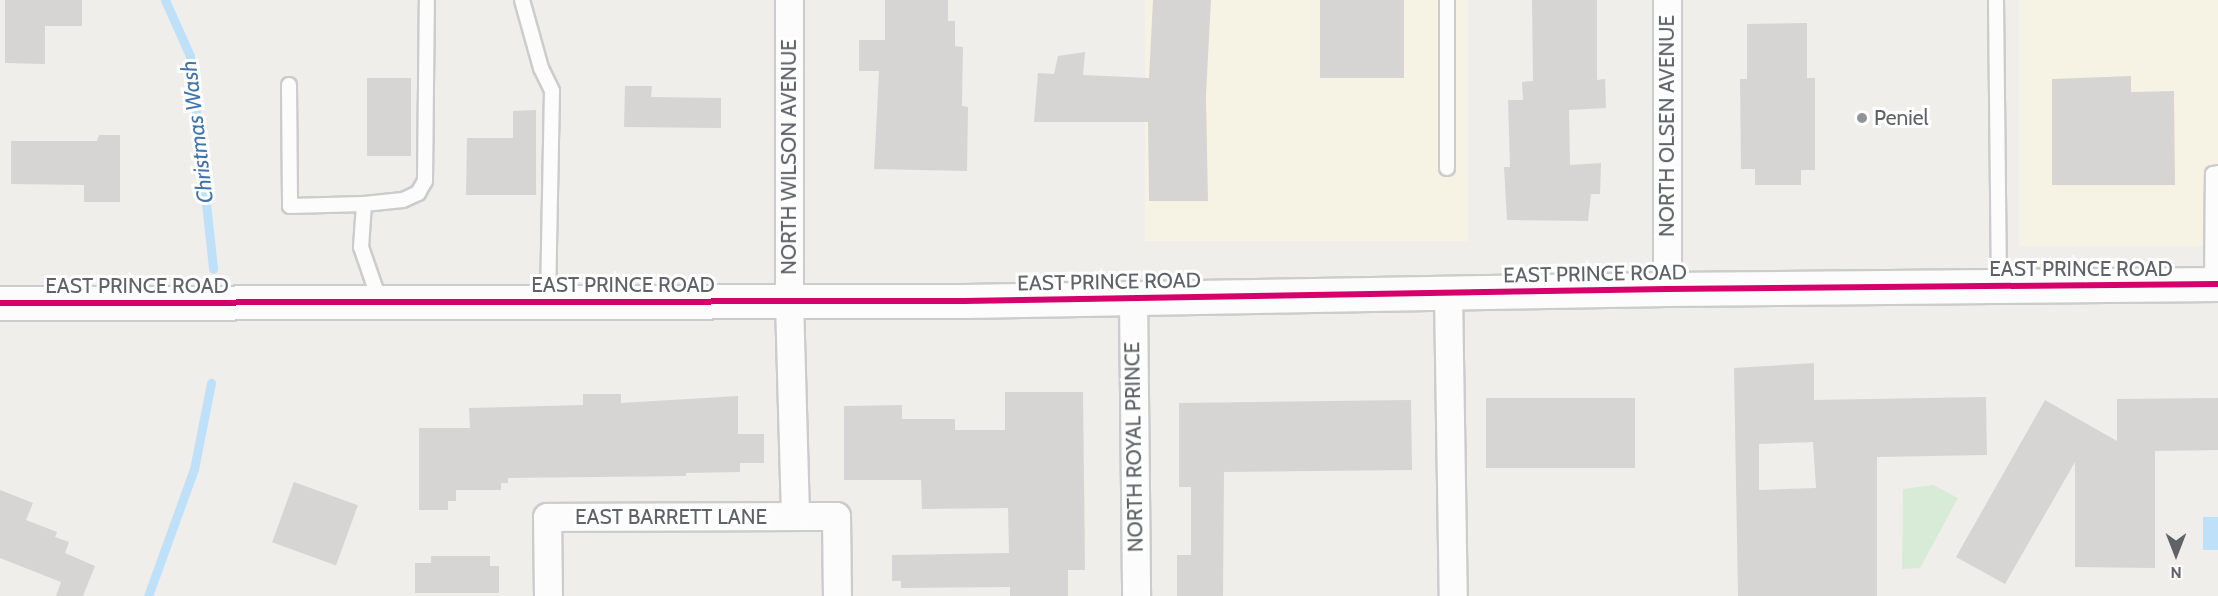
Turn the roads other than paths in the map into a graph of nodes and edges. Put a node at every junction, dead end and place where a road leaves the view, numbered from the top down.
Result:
1 (427, 0) edge
2 (522, 0) edge
3 (789, 0) edge
4 (1447, 0) edge
5 (1667, 0) edge
6 (1996, 0) edge
7 (289, 85) dead end
8 (1447, 168) dead end
9 (2218, 174) edge
10 (364, 204) junction
11 (2215, 284) edge
12 (1999, 286) junction
13 (1667, 289) junction
14 (1448, 293) junction
15 (1133, 298) junction
16 (789, 301) junction
17 (380, 302) junction
18 (548, 302) junction
19 (0, 303) edge
20 (795, 516) junction
21 (548, 596) edge
22 (837, 596) edge
23 (1136, 596) edge
24 (1453, 596) edge

1 - 10 lane
2 - 18 lane
3 - 16 street, NORTH WILSON AVENUE
4 - 8 lane
5 - 13 street, NORTH OLSEN AVENUE
6 - 12 lane
7 - 10 lane
9 - 11 lane
10 - 17 lane
11 - 12 main road, EAST PRINCE ROAD
12 - 13 main road, EAST PRINCE ROAD
13 - 14 main road, EAST PRINCE ROAD
14 - 15 main road, EAST PRINCE ROAD
14 - 24 street
15 - 16 main road, EAST PRINCE ROAD
15 - 23 street, NORTH ROYAL PRINCE
16 - 18 main road, EAST PRINCE ROAD
16 - 20 street, NORTH WILSON AVENUE
17 - 18 main road, EAST PRINCE ROAD
17 - 19 main road, EAST PRINCE ROAD
20 - 21 street, EAST BARRETT LANE
20 - 22 street

